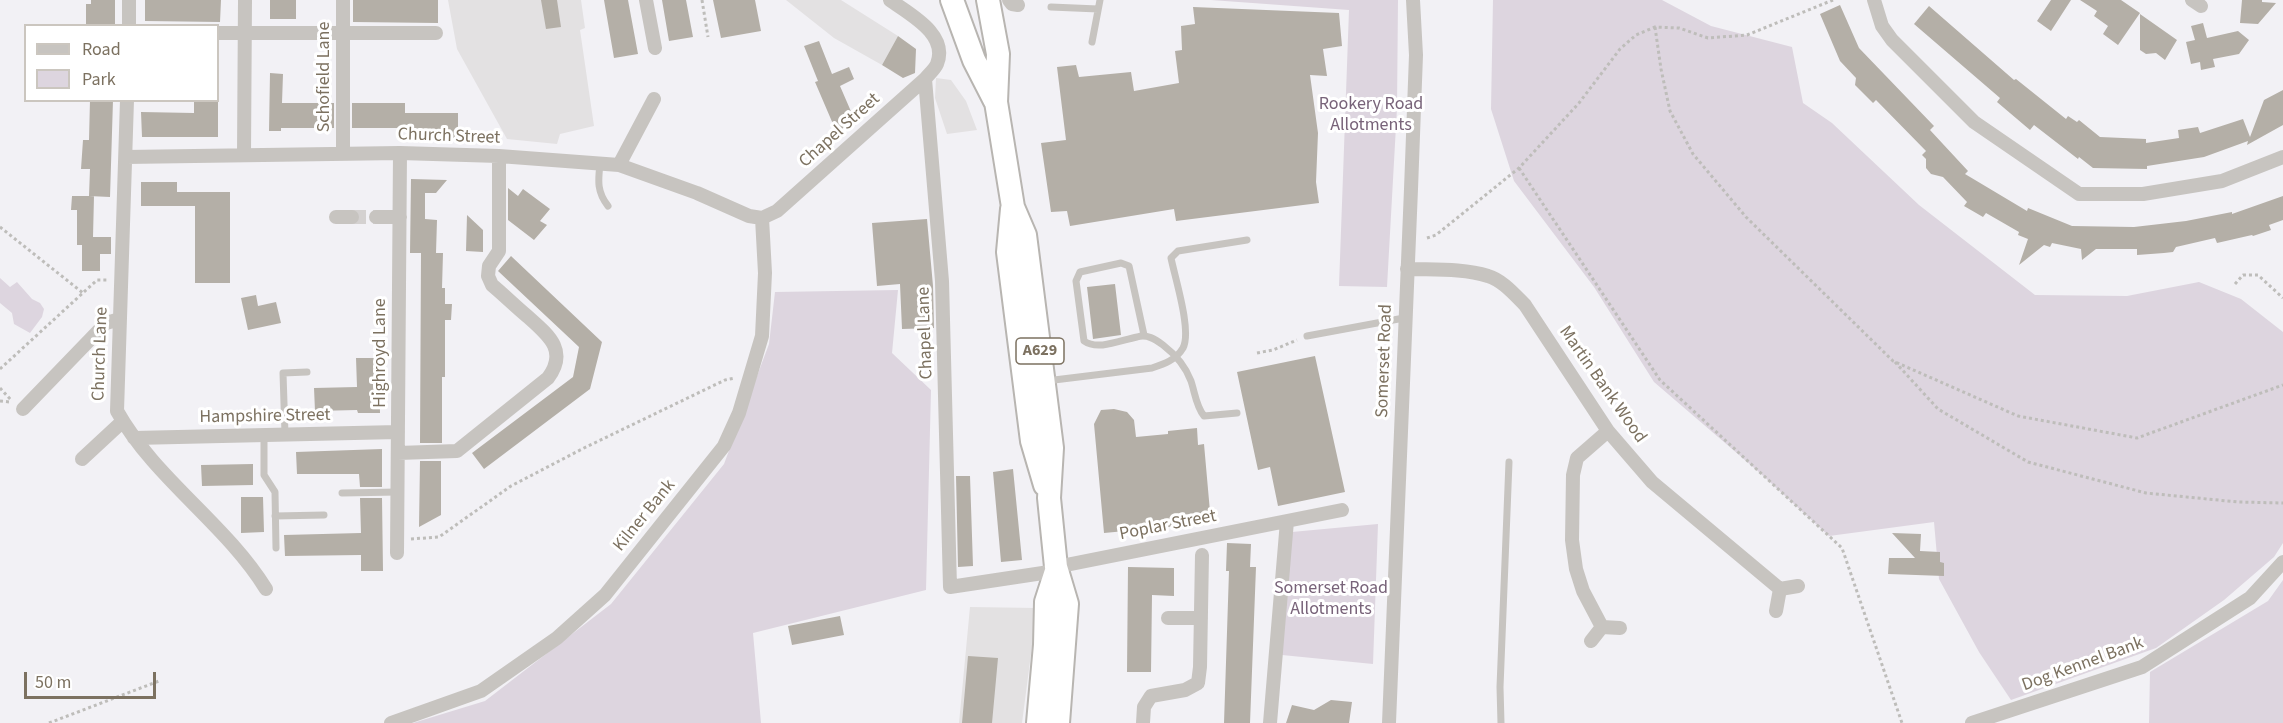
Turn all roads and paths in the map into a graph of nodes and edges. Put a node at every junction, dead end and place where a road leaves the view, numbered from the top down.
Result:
1 (129, 0) edge
2 (245, 0) edge
3 (343, 0) edge
4 (646, 0) edge
5 (702, 0) edge
6 (952, 0) edge
7 (962, 0) edge
8 (988, 0) edge
9 (1100, 0) edge
10 (1413, 0) edge
11 (1833, 0) edge
12 (1874, 0) edge
13 (892, 1) edge
14 (1051, 7) dead end
15 (1098, 9) junction
16 (129, 24) edge
17 (1655, 27) junction
18 (964, 29) junction
19 (219, 33) edge
20 (245, 33) junction
21 (343, 33) junction
22 (436, 33) dead end
23 (708, 37) dead end
24 (1092, 42) dead end
25 (655, 48) dead end
26 (925, 79) junction
27 (654, 99) dead end
28 (127, 102) edge
29 (996, 102) junction
30 (400, 153) junction
31 (244, 154) junction
32 (343, 154) junction
33 (499, 156) junction
34 (126, 157) junction
35 (2283, 157) edge
36 (600, 164) junction
37 (619, 165) junction
38 (1519, 168) junction
39 (608, 206) dead end
40 (1013, 207) junction
41 (336, 217) dead end
42 (352, 217) tunnel mouth
43 (376, 217) tunnel mouth
44 (400, 217) junction
45 (762, 218) junction
46 (0, 227) edge
47 (1427, 237) dead end
48 (1247, 240) dead end
49 (1407, 269) junction
50 (122, 279) junction
51 (2235, 284) dead end
52 (83, 293) junction
53 (2283, 298) edge
54 (1404, 318) junction
55 (120, 319) junction
56 (1144, 335) junction
57 (1307, 336) joint
58 (1257, 353) dead end
59 (1177, 356) junction
60 (1893, 361) junction
61 (0, 369) edge
62 (307, 372) dead end
63 (751, 373) junction
64 (1044, 382) junction
65 (2283, 385) edge
66 (0, 401) edge
67 (18, 406) joint
68 (1237, 413) dead end
69 (123, 421) junction
70 (1608, 431) junction
71 (398, 432) junction
72 (285, 434) junction
73 (264, 435) junction
74 (134, 438) junction
75 (398, 453) junction
76 (82, 459) dead end
77 (1509, 462) dead end
78 (398, 492) junction
79 (342, 493) dead end
80 (1049, 498) junction
81 (2283, 503) edge
82 (1342, 510) dead end
83 (275, 516) junction
84 (324, 516) dead end
85 (1287, 521) junction
86 (276, 548) dead end
87 (397, 553) joint
88 (1202, 555) dead end
89 (2283, 562) edge
90 (1056, 569) junction
91 (1798, 586) dead end
92 (950, 587) joint
93 (266, 589) dead end
94 (1780, 589) junction
95 (1776, 611) dead end
96 (1168, 618) dead end
97 (1201, 618) junction
98 (1602, 627) junction
99 (1620, 628) dead end
100 (1591, 640) dead end
101 (159, 681) dead end
102 (49, 723) edge
103 (391, 723) edge
104 (1038, 723) edge
105 (1059, 723) edge
106 (1143, 723) edge
107 (1270, 723) edge
108 (1389, 723) edge
109 (1501, 723) edge
110 (1902, 723) edge
111 (1972, 723) edge

1 - 16 street
2 - 20 street
3 - 21 street, Schofield Lane
4 - 25 street
5 - 23 path
6 - 18 highway, A629
7 - 18 highway
8 - 29 highway, A629
9 - 15 lane
10 - 49 street, Somerset Road
11 - 17 path
12 - 35 street
13 - 26 street, Chapel Street
14 - 15 lane
15 - 24 lane
17 - 38 path
17 - 60 path
18 - 29 highway, A629
19 - 20 street
20 - 21 street
20 - 31 street
21 - 22 street
21 - 32 street, Schofield Lane
26 - 45 street, Chapel Street
26 - 92 street, Chapel Lane
27 - 37 street
28 - 34 street, Church Lane
29 - 40 highway, A629
30 - 32 street, Church Street
30 - 33 street, Church Street
30 - 44 street, Highroyd Lane
31 - 32 street, Church Street
31 - 34 street, Church Street
33 - 36 street, Church Street
33 - 75 street
34 - 50 street, Church Lane
36 - 37 street, Church Street
36 - 39 lane
37 - 45 street, Church Street
38 - 47 path
38 - 110 path
40 - 64 highway, A629
40 - 80 highway, A629
41 - 42 street
43 - 44 street
44 - 71 street, Highroyd Lane
45 - 63 street, Kilner Bank
46 - 52 path
48 - 59 lane
49 - 54 street, Somerset Road
49 - 70 street, Martin Bank Wood
50 - 52 path
50 - 55 street, Church Lane
51 - 53 path
52 - 61 path
54 - 57 lane
54 - 108 street, Somerset Road
55 - 67 street
55 - 69 street, Church Lane
56 - 56 lane
56 - 59 lane
57 - 58 path
59 - 64 lane
59 - 68 lane
60 - 65 path
60 - 81 path
62 - 72 lane
63 - 87 path
63 - 103 street, Kilner Bank
64 - 80 highway, A629
66 - 67 path
69 - 74 street, Church Lane
69 - 76 street
70 - 94 street, Martin Bank Wood
70 - 98 street
71 - 72 street, Hampshire Street
71 - 75 street, Highroyd Lane
72 - 73 street, Hampshire Street
73 - 74 street, Hampshire Street
73 - 83 lane
74 - 93 street, Church Lane
75 - 78 street, Highroyd Lane
77 - 109 lane
78 - 79 lane
78 - 87 street, Highroyd Lane
80 - 90 highway, A629
82 - 85 street, Poplar Street
83 - 84 lane
83 - 86 lane
85 - 90 street, Poplar Street
85 - 107 street
88 - 97 street
89 - 111 street, Dog Kennel Bank
90 - 92 street, Poplar Street
90 - 104 highway, A629
90 - 105 highway, A629
91 - 94 street
94 - 95 street
96 - 97 street
97 - 106 street
98 - 99 street
98 - 100 street
101 - 102 path

